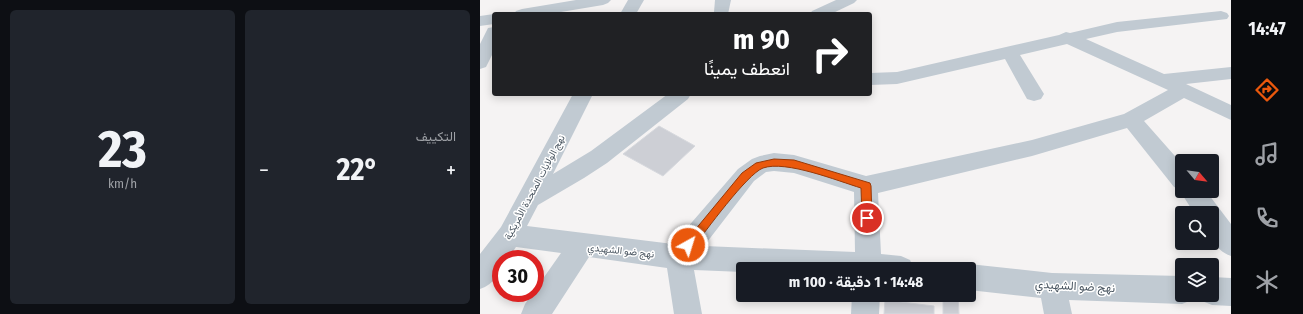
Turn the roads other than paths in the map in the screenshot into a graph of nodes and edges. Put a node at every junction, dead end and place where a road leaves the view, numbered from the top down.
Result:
1 (603, 0) edge
2 (636, 0) edge
3 (849, 0) edge
4 (1206, 4) dead end
5 (516, 7) edge
6 (629, 12) edge
7 (822, 12) edge
8 (492, 19) edge
9 (1226, 20) edge
10 (480, 21) edge
11 (492, 36) edge
12 (1066, 37) junction
13 (1010, 52) junction
14 (480, 63) edge
15 (1231, 74) edge
16 (872, 79) edge
17 (1162, 80) junction
18 (1184, 90) junction
19 (1034, 94) dead end
20 (582, 96) edge
21 (678, 96) edge
22 (1231, 113) edge
23 (1131, 119) junction
24 (1175, 172) edge
25 (866, 186) junction
26 (530, 198) junction
27 (1219, 228) edge
28 (1231, 244) edge
29 (582, 246) junction
30 (495, 249) edge
31 (679, 257) junction
32 (774, 262) edge
33 (868, 262) edge
34 (480, 276) edge
35 (976, 277) edge
36 (1052, 286) junction
37 (1175, 290) edge
38 (1219, 291) edge
39 (1231, 292) edge
40 (866, 302) edge
41 (536, 314) edge
42 (688, 314) edge
43 (865, 314) edge
44 (1058, 314) edge

1 - 5 street
2 - 6 street
3 - 7 street
4 - 9 street
8 - 10 street
9 - 12 street
11 - 14 street
12 - 13 street
12 - 17 street
13 - 16 street
13 - 19 street
15 - 17 street
17 - 18 street
18 - 22 street
18 - 23 street
20 - 26 street, نهج الولايات المتحدة الأمريكية
21 - 26 street
23 - 24 street
23 - 25 street
25 - 31 street
25 - 33 street
26 - 30 street, نهج الولايات المتحدة الأمريكية
27 - 28 street
29 - 30 street, نهج ضو الشهيدي
29 - 31 street, نهج ضو الشهيدي
29 - 41 street
30 - 34 street, نهج الولايات المتحدة الأمريكية
31 - 32 street, نهج ضو الشهيدي
31 - 42 street
35 - 36 street, نهج ضو الشهيدي
36 - 37 street, نهج ضو الشهيدي
36 - 44 street
38 - 39 street
40 - 43 street

